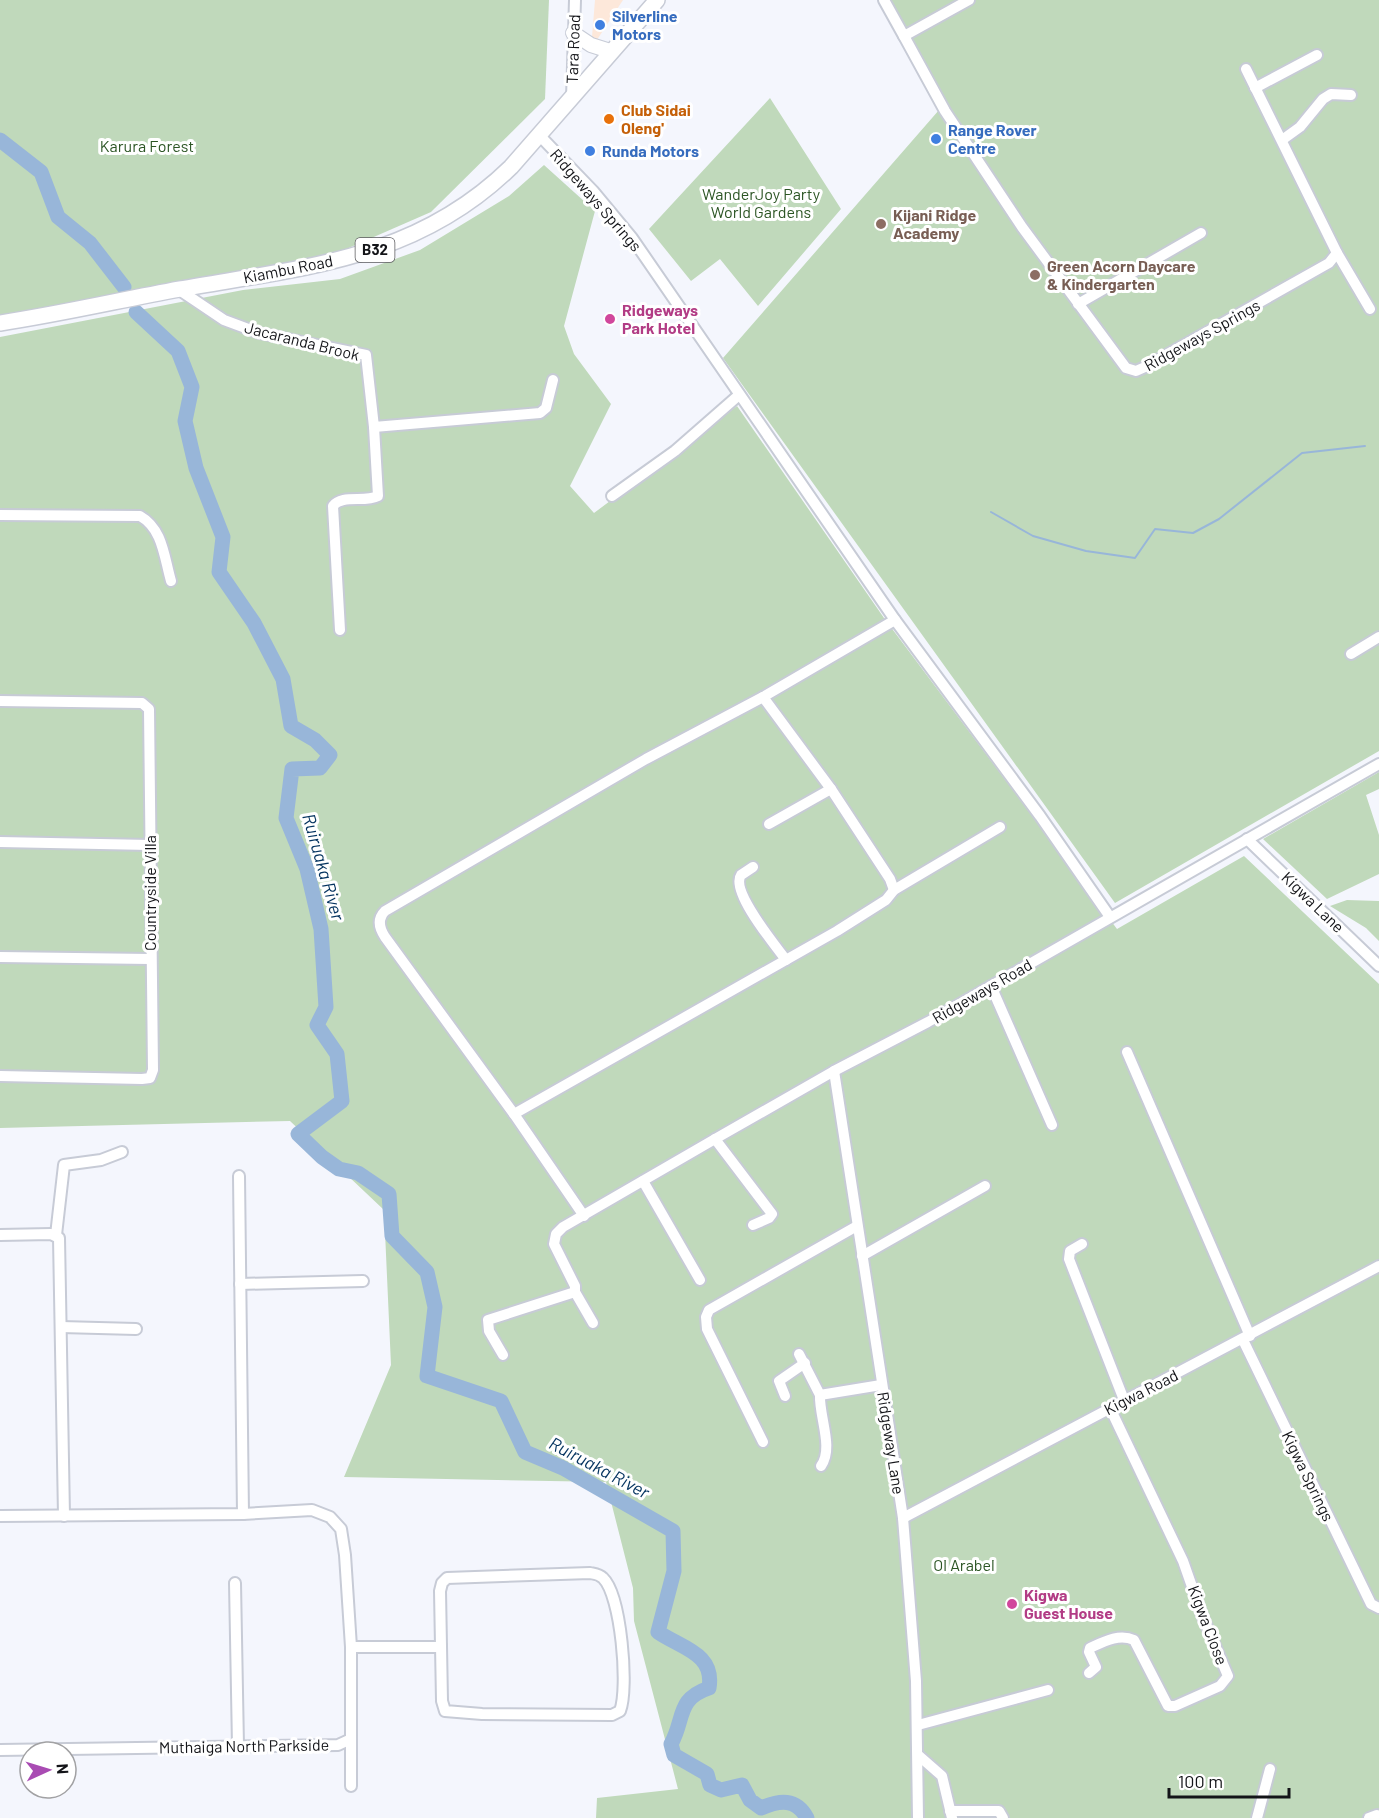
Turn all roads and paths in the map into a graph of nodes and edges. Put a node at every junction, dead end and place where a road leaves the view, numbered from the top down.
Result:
1 (575, 0) edge
2 (657, 0) edge
3 (884, 0) edge
4 (969, 0) edge
5 (573, 33) junction
6 (904, 36) junction
7 (610, 51) junction
8 (1317, 55) dead end
9 (1246, 69) dead end
10 (1255, 88) junction
11 (1351, 95) dead end
12 (572, 98) junction
13 (541, 137) junction
14 (1282, 140) junction
15 (1201, 233) dead end
16 (1337, 253) junction
17 (178, 290) junction
18 (1078, 304) junction
19 (1370, 309) dead end
20 (0, 322) edge
21 (552, 380) dead end
22 (739, 395) junction
23 (374, 427) junction
24 (612, 495) dead end
25 (0, 515) edge
26 (171, 581) dead end
27 (895, 620) junction
28 (340, 630) dead end
29 (1379, 637) edge
30 (1351, 654) dead end
31 (763, 697) junction
32 (0, 700) edge
33 (1379, 764) edge
34 (831, 789) junction
35 (769, 824) dead end
36 (1000, 827) dead end
37 (1247, 839) junction
38 (0, 842) edge
39 (150, 845) junction
40 (753, 867) dead end
41 (894, 890) junction
42 (1110, 917) junction
43 (0, 957) edge
44 (150, 959) junction
45 (786, 960) junction
46 (1379, 966) edge
47 (991, 986) junction
48 (1127, 1052) dead end
49 (834, 1071) junction
50 (0, 1076) edge
51 (514, 1114) junction
52 (1052, 1125) dead end
53 (715, 1138) junction
54 (122, 1152) dead end
55 (239, 1176) dead end
56 (642, 1181) junction
57 (985, 1186) dead end
58 (584, 1216) junction
59 (753, 1225) dead end
60 (857, 1226) junction
61 (0, 1235) edge
62 (58, 1236) junction
63 (1083, 1244) dead end
64 (862, 1257) junction
65 (1379, 1266) edge
66 (700, 1280) dead end
67 (363, 1281) dead end
68 (240, 1284) junction
69 (575, 1292) junction
70 (593, 1323) dead end
71 (61, 1327) junction
72 (136, 1329) dead end
73 (1246, 1338) junction
74 (503, 1356) dead end
75 (881, 1384) junction
76 (785, 1395) dead end
77 (820, 1395) junction
78 (1124, 1400) junction
79 (1110, 1408) junction
80 (763, 1442) dead end
81 (820, 1466) dead end
82 (243, 1514) junction
83 (0, 1516) edge
84 (64, 1516) junction
85 (903, 1518) junction
86 (235, 1583) dead end
87 (1379, 1608) edge
88 (351, 1647) junction
89 (441, 1647) junction
90 (1089, 1673) dead end
91 (1048, 1690) dead end
92 (918, 1725) junction
93 (351, 1739) junction
94 (238, 1746) junction
95 (0, 1750) edge
96 (918, 1755) junction
97 (1270, 1769) dead end
98 (351, 1786) dead end
99 (951, 1815) edge
100 (918, 1818) edge
101 (1003, 1818) edge
102 (1257, 1818) edge

1 - 5 street, Tara Road
2 - 7 highway, Kiambu Road / B32
3 - 6 street, Ridgeways Springs
4 - 6 street
5 - 7 main road
5 - 12 street, Tara Road
6 - 18 street, Ridgeways Springs
7 - 12 highway, Kiambu Road / B32
8 - 10 street
9 - 10 street
10 - 14 street
11 - 14 street
12 - 13 highway, Kiambu Road / B32
13 - 17 highway, Kiambu Road / B32
13 - 22 street, Ridgeways Springs
14 - 16 street
15 - 18 street
16 - 18 street, Ridgeways Springs
16 - 19 street
17 - 20 highway, Kiambu Road / B32
17 - 23 street, Jacaranda Brook
21 - 23 street
22 - 24 street
22 - 27 street, Ridgeways Springs
23 - 28 street, Jacaranda Brook
25 - 26 street
27 - 31 street
27 - 42 street, Ridgeways Springs
29 - 30 street
31 - 34 street
31 - 51 street
32 - 39 street, Countryside Villa
33 - 37 street, Ridgeways Road
34 - 35 street
34 - 41 street
36 - 41 street
37 - 42 street, Ridgeways Road
37 - 46 street, Kigwa Lane
38 - 39 street
39 - 44 street, Countryside Villa
40 - 45 street
41 - 45 street
42 - 47 street, Ridgeways Road
43 - 44 street
44 - 50 street, Countryside Villa
45 - 51 street
47 - 49 street, Ridgeways Road
47 - 52 street
48 - 73 street, Kigwa Springs
49 - 53 street, Ridgeways Road
49 - 60 street, Ridgeway Lane
51 - 58 street
53 - 56 street, Ridgeways Road
53 - 59 street
54 - 62 street
55 - 68 street
56 - 58 street, Ridgeways Road
56 - 66 street
57 - 64 street
58 - 69 street, Ridgeways Road
60 - 64 street, Ridgeway Lane
60 - 80 street
61 - 62 street
62 - 71 street
63 - 78 street
64 - 75 street, Ridgeway Lane
65 - 73 street, Kigwa Road
67 - 68 street
68 - 82 street
69 - 70 street
69 - 74 street
71 - 72 street
71 - 84 street
73 - 78 street, Kigwa Road
73 - 87 street, Kigwa Springs
75 - 77 street
75 - 85 street, Ridgeway Lane
76 - 77 street
77 - 81 street
78 - 79 street, Kigwa Road
79 - 85 street, Kigwa Road
79 - 90 street, Kigwa Close
82 - 84 street, Muthaiga North Parkside
82 - 88 street, Muthaiga North Parkside
83 - 84 street, Muthaiga North Parkside
85 - 92 street, Ridgeway Lane
86 - 94 street
88 - 89 street
88 - 93 street, Muthaiga North Parkside
89 - 89 street
91 - 92 street
92 - 96 street, Ridgeway Lane
93 - 94 street, Muthaiga North Parkside
93 - 98 street
94 - 95 street, Muthaiga North Parkside
96 - 99 street
96 - 100 street, Ridgeway Lane
97 - 102 street
99 - 101 street

